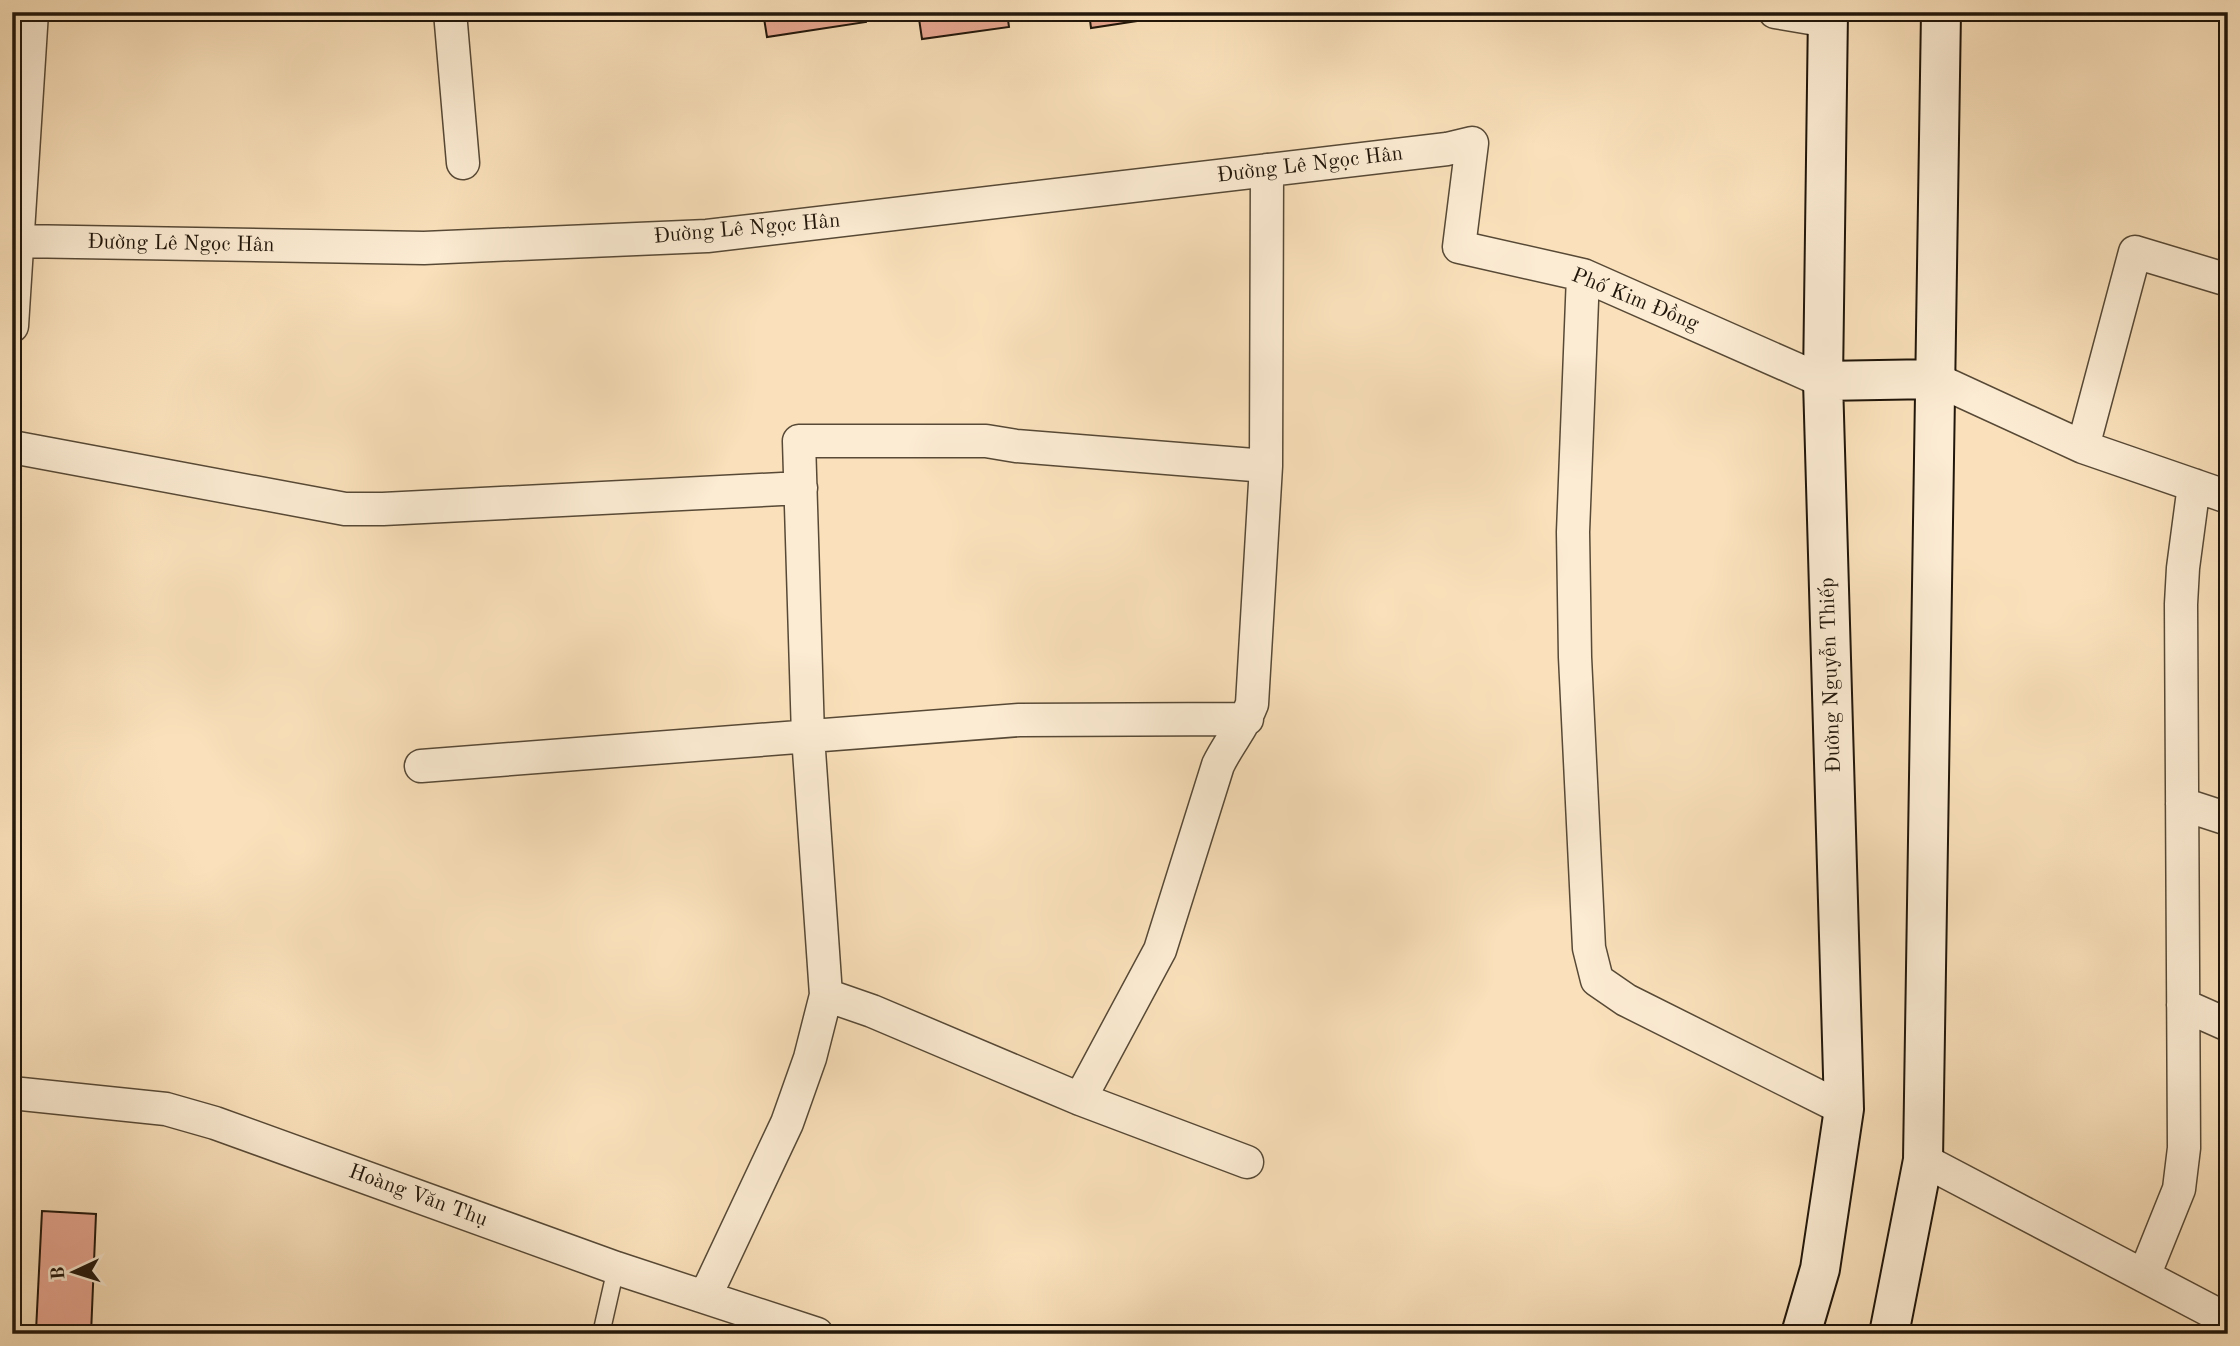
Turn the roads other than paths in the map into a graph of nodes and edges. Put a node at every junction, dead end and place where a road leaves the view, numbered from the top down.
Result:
1 (32, 12) edge
2 (450, 12) edge
3 (1775, 12) edge
4 (1941, 12) edge
5 (1828, 17) edge
6 (1472, 143) joint
7 (463, 163) dead end
8 (1267, 170) junction
9 (17, 241) junction
10 (1583, 275) junction
11 (2228, 280) edge
12 (12, 326) edge
13 (1936, 379) junction
14 (1823, 381) junction
15 (12, 447) edge
16 (2083, 447) junction
17 (1266, 466) junction
18 (2194, 485) junction
19 (801, 488) junction
20 (2228, 497) edge
21 (1247, 719) junction
22 (807, 736) junction
23 (421, 766) dead end
24 (2182, 804) junction
25 (2228, 819) edge
26 (826, 995) junction
27 (2183, 1005) junction
28 (2228, 1025) edge
29 (12, 1093) edge
30 (1080, 1099) junction
31 (1844, 1109) junction
32 (1923, 1160) junction
33 (1247, 1162) dead end
34 (616, 1268) junction
35 (2144, 1276) junction
36 (705, 1297) junction
37 (2228, 1320) edge
38 (601, 1334) edge
39 (817, 1334) edge
40 (1801, 1334) edge
41 (1889, 1334) edge

1 - 9 street
2 - 7 street
3 - 5 street
4 - 13 street
5 - 14 street, Đường Nguyễn Thiếp
6 - 8 street, Đường Lê Ngọc Hân
6 - 10 street, Phố Kim Đồng
8 - 9 street, Đường Lê Ngọc Hân
8 - 17 street
9 - 12 street
10 - 14 street, Phố Kim Đồng
10 - 31 street
11 - 16 street
13 - 14 street
13 - 16 street
13 - 32 street
14 - 31 street, Đường Nguyễn Thiếp
15 - 19 street
16 - 18 street
17 - 19 street
17 - 21 street
18 - 20 street
18 - 24 street
19 - 22 street
21 - 22 street
21 - 30 street
22 - 23 street
22 - 26 street
24 - 25 street
24 - 27 street
26 - 30 street
26 - 36 street
27 - 28 street
27 - 35 street
29 - 34 street, Hoàng Văn Thụ
30 - 33 street
31 - 40 street, Đường Nguyễn Thiếp
32 - 35 street
32 - 41 street
34 - 36 street, Hoàng Văn Thụ
34 - 38 lane
35 - 37 street
36 - 39 street, Hoàng Văn Thụ

